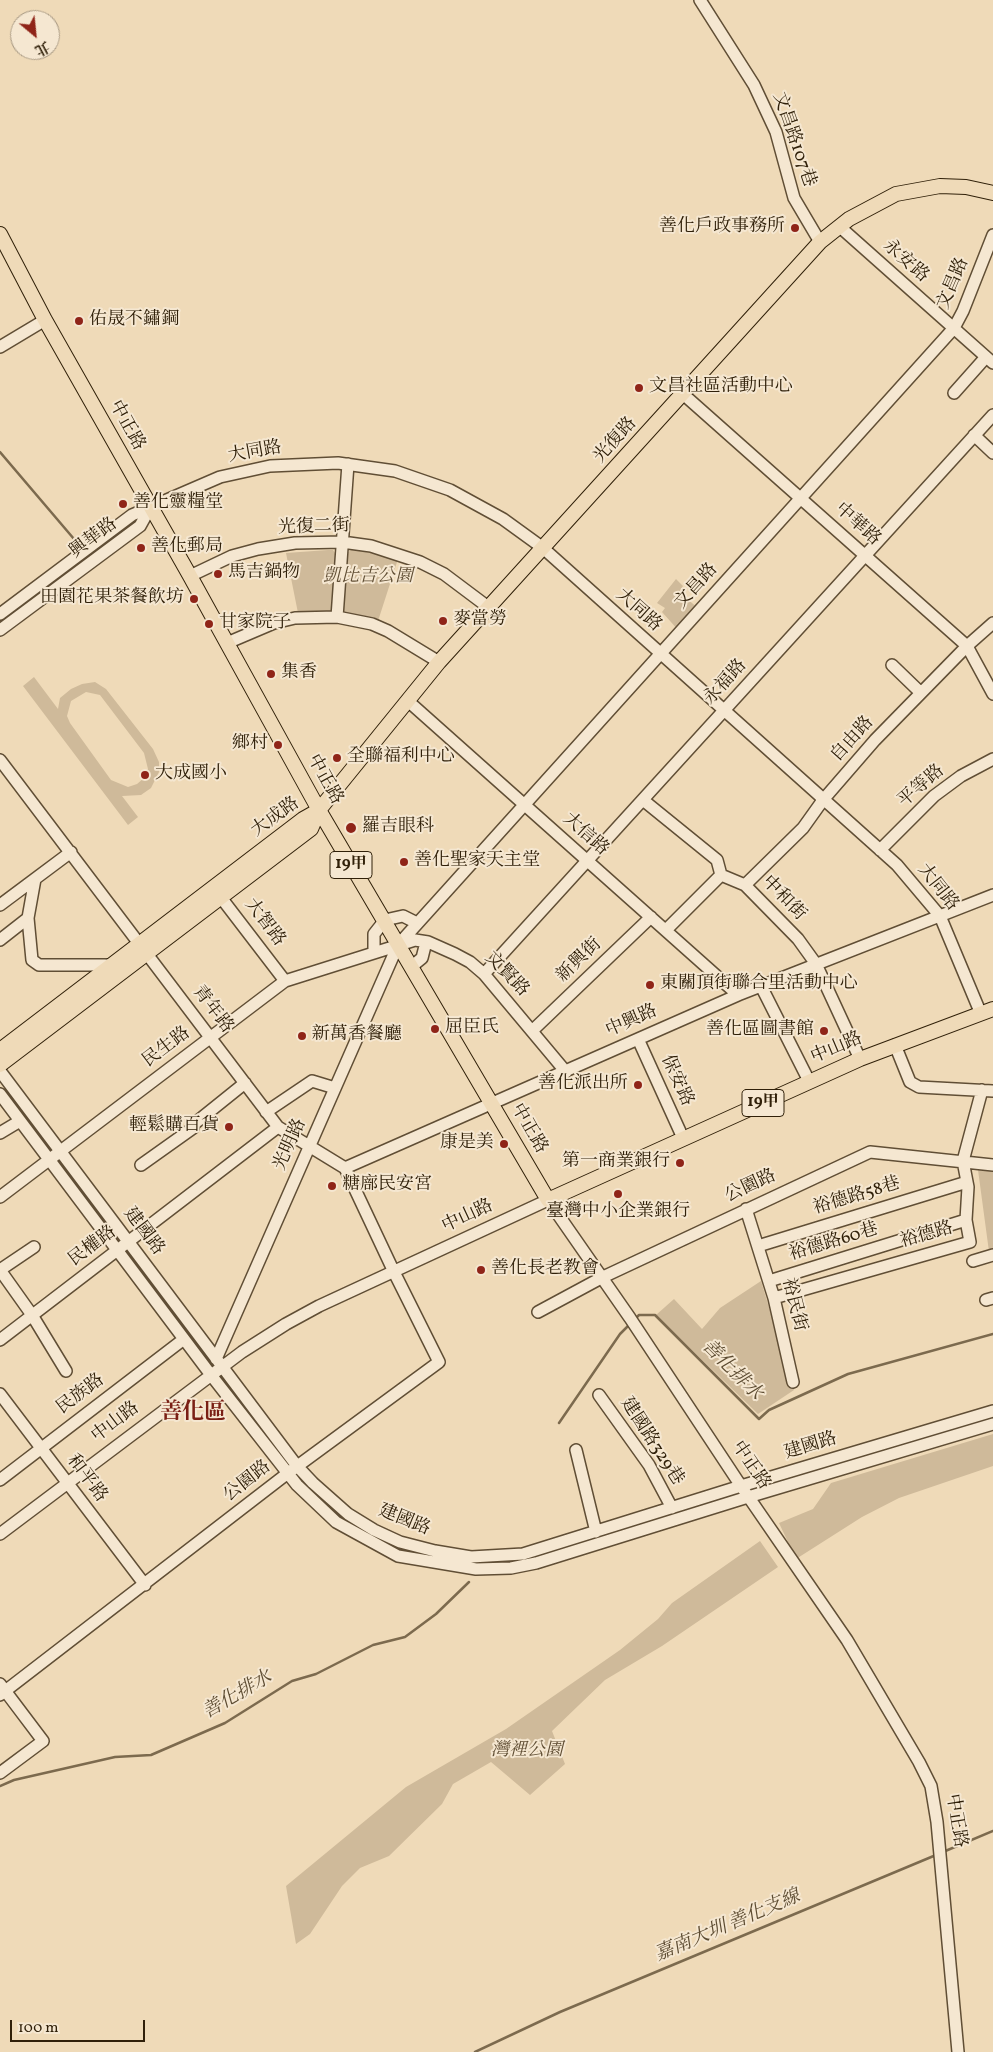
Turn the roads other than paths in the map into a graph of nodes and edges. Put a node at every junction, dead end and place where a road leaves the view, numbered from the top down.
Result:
1 (700, 0) edge
2 (993, 193) edge
3 (840, 227) junction
4 (0, 234) edge
5 (993, 235) edge
6 (820, 242) junction
7 (45, 320) junction
8 (954, 328) junction
9 (0, 347) edge
10 (990, 360) edge
11 (954, 393) dead end
12 (683, 394) junction
13 (993, 415) edge
14 (974, 435) junction
15 (993, 453) edge
16 (348, 464) junction
17 (800, 498) junction
18 (150, 508) junction
19 (342, 542) junction
20 (543, 548) junction
21 (865, 555) junction
22 (190, 576) junction
23 (488, 607) junction
24 (0, 614) edge
25 (337, 617) junction
26 (993, 623) edge
27 (0, 630) edge
28 (227, 643) junction
29 (967, 646) junction
30 (660, 654) junction
31 (439, 662) junction
32 (892, 665) dead end
33 (921, 693) junction
34 (993, 694) edge
35 (408, 702) junction
36 (725, 710) junction
37 (993, 760) edge
38 (0, 761) edge
39 (643, 800) junction
40 (823, 800) junction
41 (524, 804) junction
42 (318, 810) junction
43 (880, 850) junction
44 (71, 852) junction
45 (587, 861) junction
46 (721, 875) junction
47 (35, 879) junction
48 (745, 885) junction
49 (218, 892) junction
50 (993, 895) edge
51 (0, 905) edge
52 (940, 916) junction
53 (28, 918) junction
54 (651, 918) junction
55 (384, 921) junction
56 (417, 923) junction
57 (666, 930) junction
58 (0, 940) edge
59 (426, 942) junction
60 (398, 944) junction
61 (144, 948) junction
62 (374, 952) junction
63 (816, 964) junction
64 (112, 965) junction
65 (411, 967) junction
66 (484, 974) junction
67 (285, 981) junction
68 (761, 986) junction
69 (738, 995) junction
70 (987, 1011) edge
71 (533, 1030) junction
72 (211, 1037) junction
73 (638, 1039) junction
74 (895, 1045) junction
75 (0, 1050) edge
76 (860, 1059) junction
77 (0, 1065) edge
78 (0, 1070) edge
79 (566, 1072) junction
80 (809, 1081) junction
81 (245, 1083) junction
82 (335, 1088) junction
83 (988, 1090) edge
84 (0, 1094) edge
85 (492, 1104) junction
86 (266, 1112) junction
87 (20, 1121) junction
88 (278, 1127) junction
89 (0, 1133) edge
90 (683, 1138) junction
91 (309, 1146) junction
92 (61, 1151) junction
93 (49, 1160) junction
94 (963, 1161) junction
95 (993, 1165) edge
96 (141, 1166) dead end
97 (345, 1168) junction
98 (967, 1182) junction
99 (0, 1197) edge
100 (548, 1200) junction
101 (746, 1209) junction
102 (966, 1220) junction
103 (129, 1241) junction
104 (758, 1246) junction
105 (34, 1247) dead end
106 (117, 1250) junction
107 (993, 1255) edge
108 (973, 1261) dead end
109 (0, 1270) edge
110 (394, 1272) junction
111 (603, 1278) junction
112 (769, 1281) junction
113 (774, 1298) junction
114 (538, 1312) dead end
115 (32, 1315) junction
116 (184, 1339) junction
117 (0, 1340) edge
118 (219, 1363) junction
119 (66, 1371) dead end
120 (211, 1375) junction
121 (793, 1382) dead end
122 (0, 1394) edge
123 (600, 1395) dead end
124 (993, 1411) edge
125 (993, 1424) edge
126 (41, 1448) junction
127 (576, 1450) dead end
128 (298, 1466) junction
129 (288, 1473) junction
130 (0, 1480) edge
131 (67, 1483) junction
132 (741, 1486) junction
133 (748, 1496) junction
134 (672, 1508) junction
135 (596, 1532) junction
136 (0, 1534) edge
137 (145, 1585) junction
138 (2, 1690) edge
139 (0, 1773) edge
140 (958, 2052) edge

1 - 6 street, 文昌路107巷
2 - 3 main road, 光復路
3 - 6 main road, 光復路
3 - 8 street, 永安路
4 - 7 main road, 中正路 / 19甲
5 - 8 street, 文昌路
6 - 12 main road, 光復路
7 - 9 street
7 - 18 main road, 中正路 / 19甲
8 - 10 street, 永安路
8 - 17 street, 文昌路
10 - 11 street
12 - 17 street, 中華路
12 - 20 main road, 光復路
13 - 14 street, 永福路
14 - 15 street
14 - 21 street, 永福路
16 - 18 street, 大同路
16 - 19 street
16 - 20 street, 大同路
17 - 21 street, 中華路
17 - 30 street, 文昌路
18 - 22 main road, 中正路 / 19甲
18 - 24 street, 興華路
18 - 27 street, 興華路
19 - 22 street, 光復二街
19 - 23 street, 光復二街
19 - 25 street
20 - 23 main road, 光復路
20 - 30 street, 大同路
21 - 29 street, 中華路
21 - 36 street, 永福路
22 - 28 main road, 中正路 / 19甲
23 - 31 main road, 光復路
25 - 28 street
25 - 31 street
26 - 29 street, 自由路
28 - 42 main road, 中正路 / 19甲
29 - 33 street, 自由路
29 - 34 street, 中華路
30 - 36 street, 大同路
30 - 41 street, 文昌路
31 - 35 main road, 光復路
32 - 33 street
33 - 40 street, 自由路
35 - 41 street, 大信路
35 - 42 main road, 光復路
36 - 39 street, 永福路
36 - 40 street, 大同路
37 - 43 street, 平等路
38 - 44 street, 青年路
39 - 45 street, 永福路
39 - 46 street
40 - 43 street, 大同路
40 - 48 street, 自由路
41 - 45 street, 大信路
41 - 56 street, 文昌路
42 - 49 main road, 大成路
42 - 55 main road, 中正路 / 19甲
43 - 52 street, 大同路
44 - 47 street
44 - 61 street, 青年路
45 - 54 street, 大信路
45 - 66 street, 永福路
46 - 48 street, 中和街
46 - 57 street
47 - 51 street
47 - 53 street
48 - 63 street, 中和街
49 - 61 main road, 大成路
49 - 67 street, 大智路
50 - 52 street, 中興路
52 - 63 street, 中興路
52 - 70 street, 大同路
53 - 58 street
53 - 64 street
54 - 57 street, 大信路
54 - 71 street, 新興街
55 - 56 street
55 - 60 main road, 中正路 / 19甲
55 - 62 street
56 - 60 street, 文昌路
57 - 69 street, 大信路
59 - 60 street, 文賢路
59 - 65 street
59 - 66 street, 文賢路
60 - 62 street, 民生路
60 - 65 main road, 中正路 / 19甲
60 - 82 street, 光明路
61 - 64 main road, 大成路
61 - 72 street, 青年路
61 - 77 main road, 大成路
62 - 67 street, 民生路
63 - 68 street, 中興路
63 - 76 street, 中和街
64 - 75 main road, 大成路
65 - 85 main road, 中正路 / 19甲
66 - 71 street, 文賢路
67 - 72 street, 民生路
68 - 69 street, 中興路
68 - 80 street
69 - 73 street, 中興路
70 - 74 main road, 中山路 / 19甲
71 - 79 street, 文賢路
72 - 81 street, 青年路
72 - 92 street, 民生路
73 - 79 street, 中興路
73 - 90 street, 保安路
74 - 76 main road, 中山路 / 19甲
74 - 83 street
76 - 80 main road, 中山路 / 19甲
78 - 92 street, 建國路
79 - 85 street, 中興路
80 - 90 main road, 中山路 / 19甲
81 - 86 street, 青年路
81 - 96 street
82 - 86 street
82 - 91 street, 光明路
83 - 94 street, 裕德路
84 - 87 street, 建國路
85 - 97 street, 中興路
85 - 100 main road, 中正路 / 19甲
86 - 88 street, 青年路
87 - 89 street
87 - 93 street, 建國路
88 - 91 street, 青年路
88 - 103 street, 民權路
90 - 100 main road, 中山路 / 19甲
91 - 97 street, 青年路
91 - 118 street, 光明路
92 - 93 street, 民生路
92 - 103 street, 建國路
93 - 99 street, 民生路
93 - 106 street, 建國路
94 - 95 street, 公園路
94 - 98 street, 裕德路
94 - 101 street, 公園路
97 - 110 street
98 - 102 street, 裕德路
98 - 104 street, 裕德路58巷
100 - 110 street, 中山路
100 - 111 street, 中正路
101 - 104 street, 裕民街
101 - 111 street, 公園路
102 - 112 street, 裕德路60巷
102 - 113 street, 裕德路
103 - 106 street, 民權路
103 - 118 street, 建國路
104 - 112 street, 裕民街
105 - 109 street
106 - 115 street, 民權路
106 - 116 street, 建國路
107 - 108 street
109 - 115 street
110 - 118 street, 中山路
110 - 128 street, 公園路
111 - 114 street, 公園路
111 - 132 street, 中正路
112 - 113 street, 裕民街
113 - 121 street, 裕民街
115 - 117 street, 民權路
115 - 119 street
116 - 120 street, 建國路
116 - 126 street, 民族路
118 - 120 street, 中山路
118 - 128 street, 建國路
120 - 129 street, 建國路
120 - 131 street, 中山路
122 - 126 street, 和平路
123 - 134 street, 建國路329巷
124 - 132 street, 建國路
125 - 133 street, 建國路
126 - 130 street, 民族路
126 - 131 street, 和平路
127 - 135 street
128 - 129 street, 公園路
128 - 135 street, 建國路
129 - 133 street, 建國路
129 - 137 street, 公園路
131 - 136 street, 中山路
131 - 137 street, 和平路
132 - 133 street, 中正路
132 - 134 street, 建國路
133 - 140 street, 中正路
134 - 135 street, 建國路
137 - 138 street, 公園路
138 - 139 street

